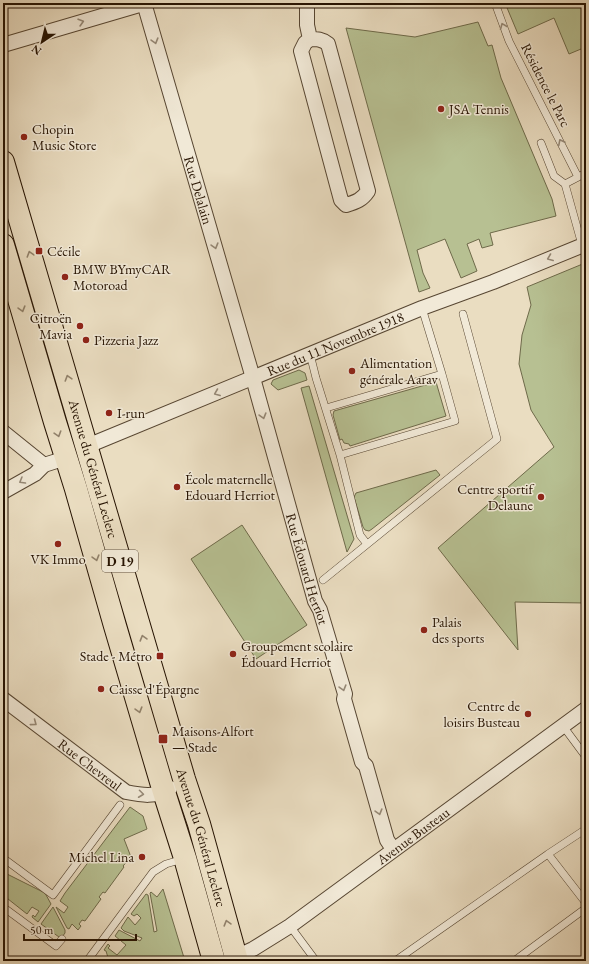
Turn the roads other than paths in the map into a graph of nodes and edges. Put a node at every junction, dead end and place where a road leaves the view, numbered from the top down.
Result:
1 (145, 3) edge
2 (307, 3) edge
3 (495, 3) edge
4 (310, 39) junction
5 (3, 45) edge
6 (541, 142) dead end
7 (3, 162) edge
8 (586, 173) edge
9 (578, 177) junction
10 (565, 184) junction
11 (584, 244) edge
12 (3, 245) edge
13 (422, 308) junction
14 (463, 314) dead end
15 (310, 354) junction
16 (442, 374) junction
17 (253, 378) junction
18 (326, 408) junction
19 (3, 432) edge
20 (87, 447) junction
21 (340, 455) junction
22 (66, 458) junction
23 (44, 465) junction
24 (3, 492) edge
25 (366, 544) junction
26 (323, 580) dead end
27 (3, 699) edge
28 (586, 709) edge
29 (563, 726) junction
30 (586, 756) edge
31 (184, 779) junction
32 (164, 792) junction
33 (120, 805) dead end
34 (586, 829) edge
35 (393, 849) junction
36 (548, 854) junction
37 (3, 858) edge
38 (185, 858) junction
39 (586, 903) edge
40 (3, 907) edge
41 (586, 908) edge
42 (290, 926) junction
43 (62, 939) dead end
44 (211, 959) edge
45 (237, 959) edge
46 (87, 961) edge
47 (316, 961) edge
48 (395, 961) edge
49 (514, 961) edge

5 -> 1 street
1 -> 17 street, Rue Delalain
2 - 4 street
9 -> 3 lane, Résidence le Parc
4 - 4 street
6 - 10 lane
20 -> 7 main road, Avenue du Général Leclerc / D 19
8 - 9 lane
9 - 10 lane
10 - 11 lane
11 -> 13 street, Rue du 11 Novembre 1918
12 -> 22 main road, Avenue du Général Leclerc / D 19
13 - 15 street, Rue du 11 Novembre 1918
13 - 16 lane
14 - 25 lane
15 - 17 street, Rue du 11 Novembre 1918
15 - 18 lane
16 - 18 lane
16 - 21 lane
17 -> 20 street, Rue du 11 Novembre 1918
17 -> 35 street, Rue Édouard Herriot
18 - 21 lane
19 - 23 street
20 - 22 main road
31 -> 20 main road, Avenue du Général Leclerc / D 19
21 - 25 lane
22 - 23 street
22 -> 32 main road, Avenue du Général Leclerc / D 19
23 -> 24 street
25 - 26 lane
27 -> 32 street, Rue Chevreul
28 - 29 street, Avenue Busteau
29 - 30 lane
29 - 35 street, Avenue Busteau
31 - 32 street, Rue Chevreul
45 -> 31 main road, Avenue du Général Leclerc / D 19
32 - 38 main road, Avenue du Général Leclerc / D 19
33 - 37 lane
34 - 36 lane
35 - 42 street, Avenue Busteau
36 - 39 lane
36 - 48 lane
38 - 44 main road, Avenue du Général Leclerc / D 19
38 - 46 lane
40 - 43 lane
41 - 49 lane
42 - 45 street, Avenue Busteau
42 - 47 lane
44 - 45 main road

